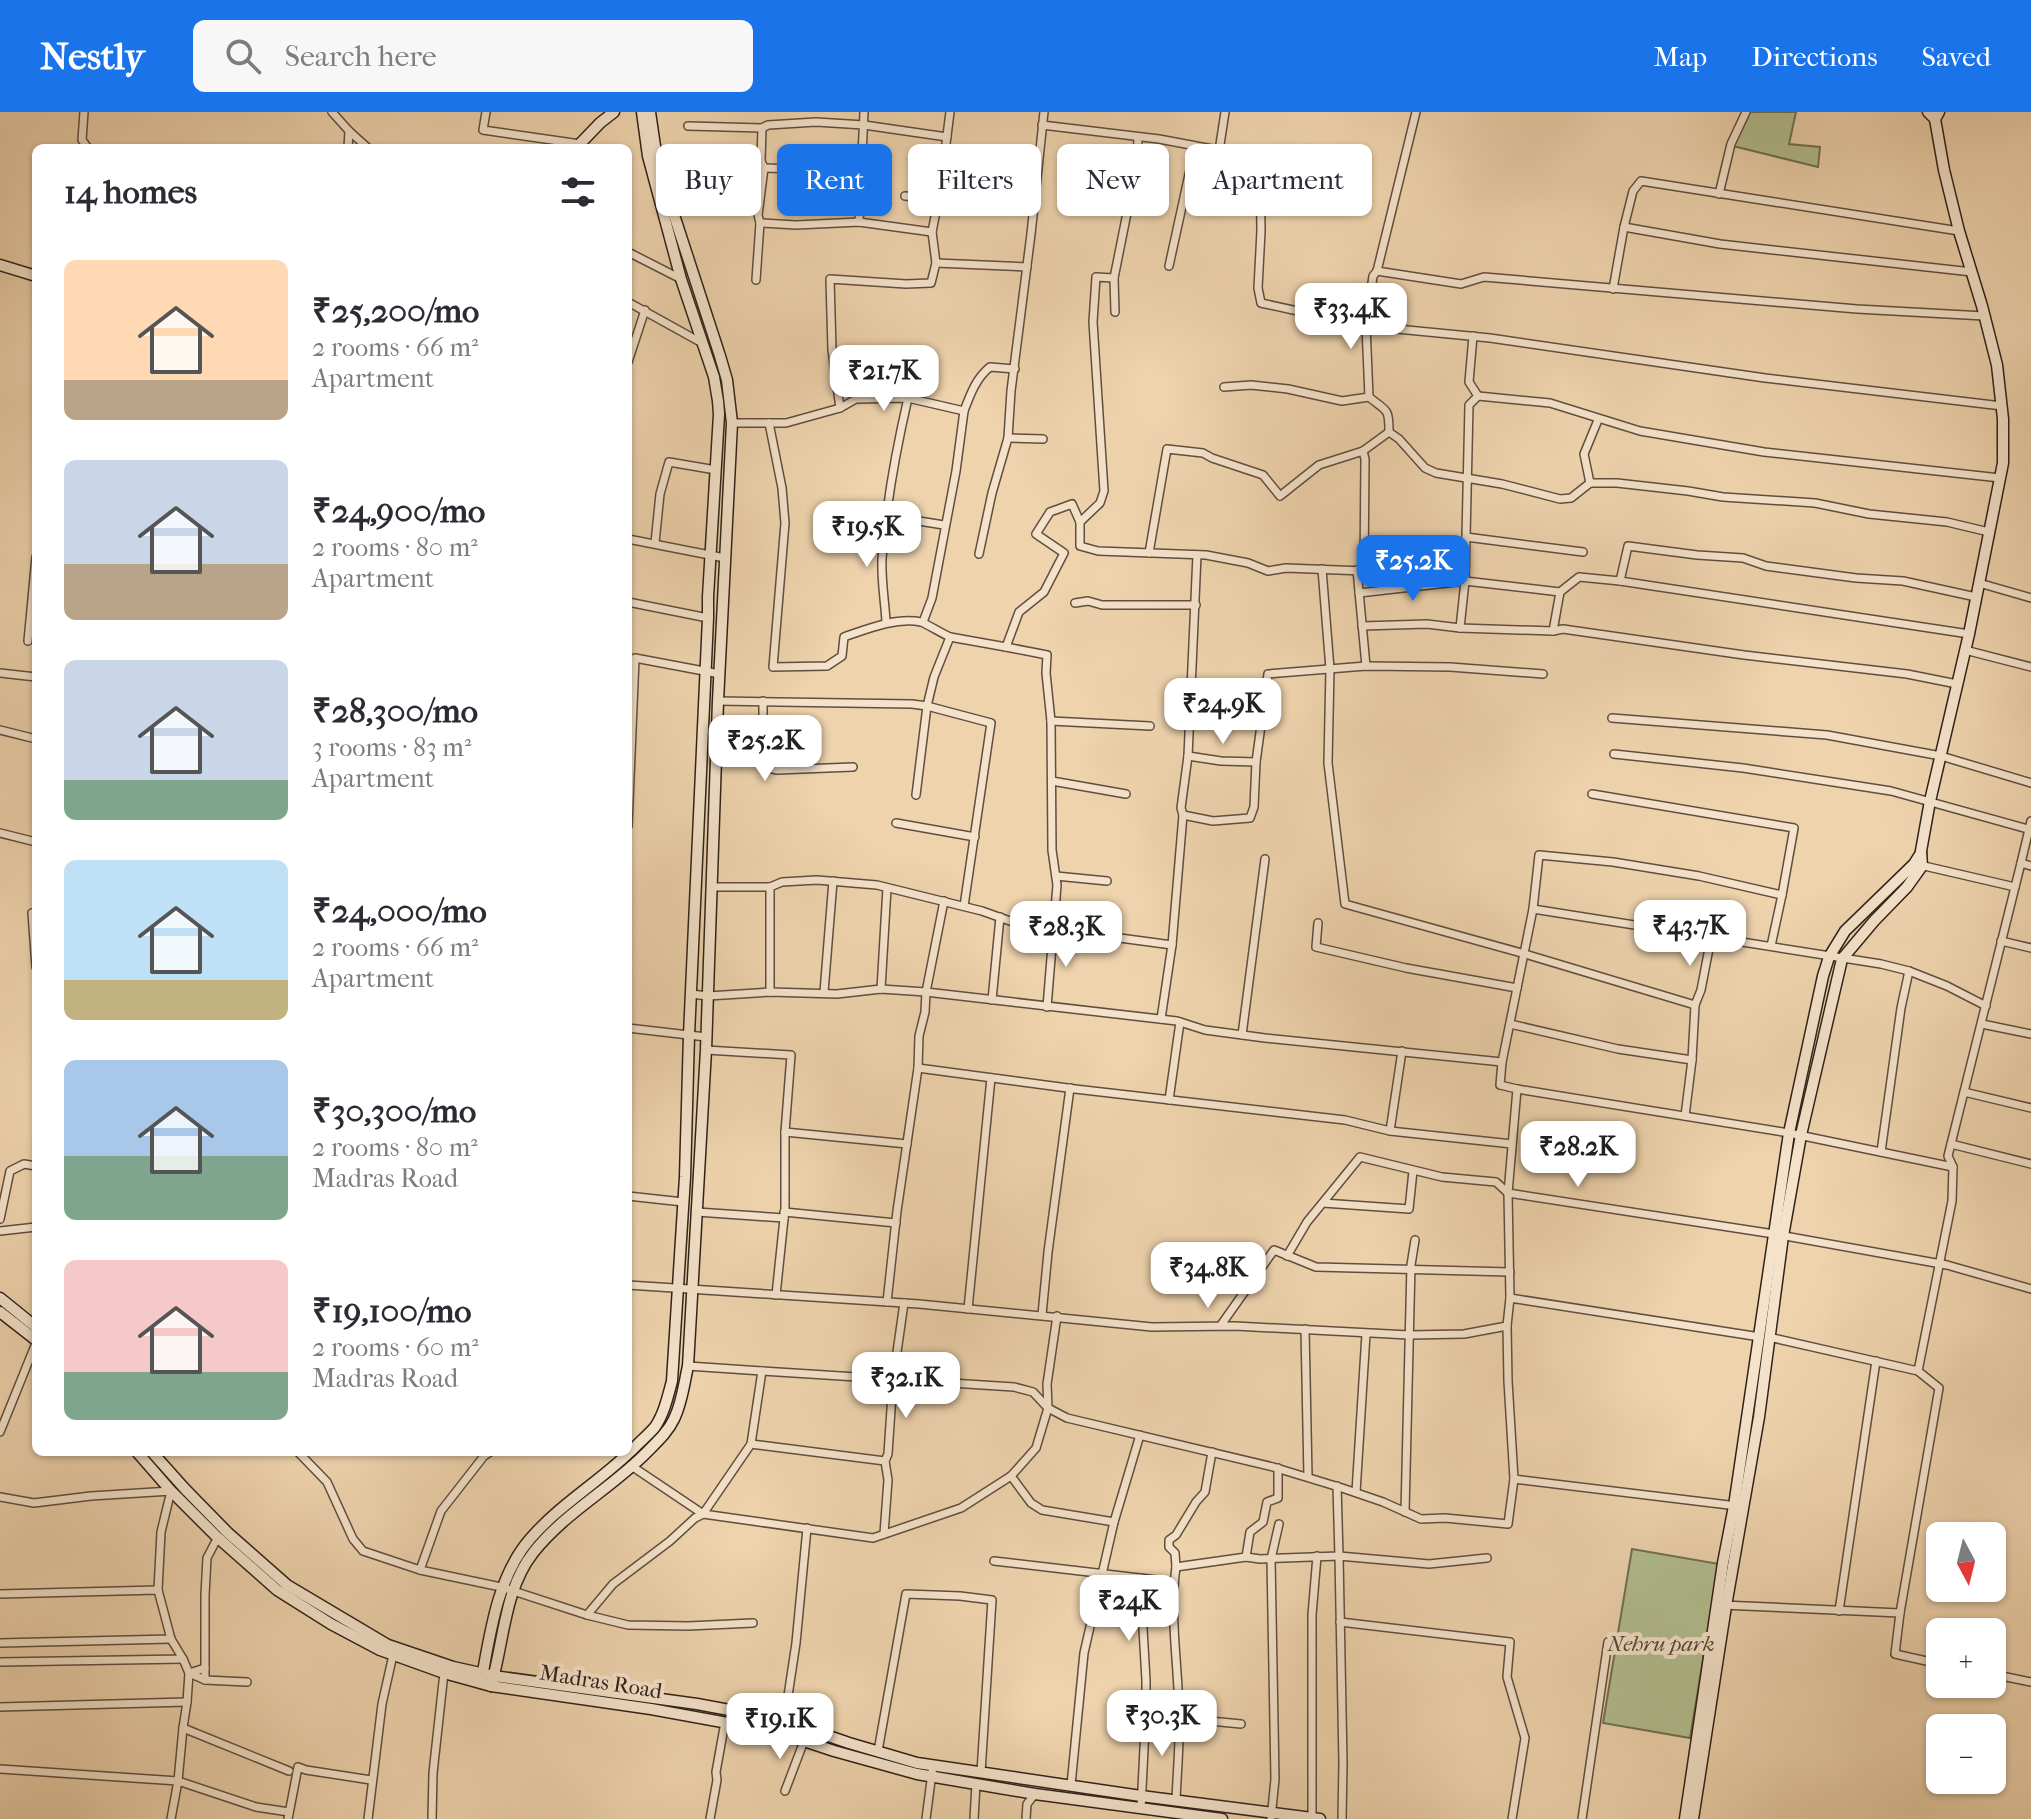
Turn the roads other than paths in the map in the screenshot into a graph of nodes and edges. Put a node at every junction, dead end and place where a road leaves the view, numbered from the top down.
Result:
1 (84, 112) edge
2 (332, 112) edge
3 (486, 112) edge
4 (614, 112) edge
5 (642, 112) edge
6 (650, 112) edge
7 (864, 112) edge
8 (950, 112) edge
9 (1044, 112) edge
10 (1225, 112) edge
11 (1416, 112) edge
12 (1746, 112) edge
13 (1934, 114) edge
14 (864, 125) junction
15 (1042, 125) junction
16 (688, 126) dead end
17 (762, 128) junction
18 (349, 131) junction
19 (947, 137) junction
20 (1138, 137) junction
21 (85, 144) edge
22 (348, 144) edge
23 (364, 144) edge
24 (566, 144) edge
25 (580, 144) edge
26 (862, 144) edge
27 (946, 144) edge
28 (1220, 144) edge
29 (1185, 145) edge
30 (764, 168) junction
31 (777, 168) edge
32 (1185, 193) edge
33 (1719, 194) junction
34 (905, 196) dead end
35 (908, 196) edge
36 (859, 216) edge
37 (934, 216) edge
38 (1261, 216) edge
39 (859, 222) junction
40 (760, 223) junction
41 (1624, 227) junction
42 (1959, 231) junction
43 (932, 232) junction
44 (632, 254) edge
45 (936, 263) junction
46 (0, 265) edge
47 (1169, 266) dead end
48 (1027, 267) junction
49 (1377, 271) junction
50 (1972, 272) junction
51 (32, 275) edge
52 (1114, 278) junction
53 (681, 279) junction
54 (756, 280) dead end
55 (1613, 289) junction
56 (632, 304) edge
57 (645, 310) junction
58 (1115, 312) dead end
59 (1984, 316) junction
60 (1366, 326) junction
61 (1473, 336) junction
62 (704, 344) junction
63 (716, 344) junction
64 (632, 350) edge
65 (879, 358) dead end
66 (1015, 369) junction
67 (1224, 387) dead end
68 (1478, 396) junction
69 (1369, 397) junction
70 (876, 398) junction
71 (908, 398) junction
72 (730, 400) junction
73 (718, 401) junction
74 (2002, 406) junction
75 (840, 408) junction
76 (964, 411) junction
77 (1598, 420) junction
78 (732, 423) junction
79 (769, 423) junction
80 (1389, 432) junction
81 (1008, 438) junction
82 (1043, 439) dead end
83 (1363, 451) junction
84 (716, 470) junction
85 (1467, 478) junction
86 (2000, 478) junction
87 (1590, 483) junction
88 (887, 516) junction
89 (1080, 522) junction
90 (944, 525) junction
91 (1989, 532) junction
92 (1466, 537) junction
93 (632, 540) edge
94 (655, 543) junction
95 (1583, 552) dead end
96 (1149, 553) junction
97 (979, 554) dead end
98 (710, 555) junction
99 (1197, 555) junction
100 (725, 558) junction
101 (1322, 569) junction
102 (1357, 570) junction
103 (1465, 581) junction
104 (1620, 581) junction
105 (1979, 583) junction
106 (1560, 592) junction
107 (1359, 593) junction
108 (1976, 597) junction
109 (2031, 598) edge
110 (32, 599) edge
111 (632, 603) edge
112 (1075, 603) dead end
113 (1196, 605) junction
114 (708, 618) junction
115 (886, 622) junction
116 (923, 622) junction
117 (1362, 626) junction
118 (1460, 628) junction
119 (1553, 631) junction
120 (1969, 634) junction
121 (950, 637) junction
122 (28, 641) dead end
123 (1006, 647) junction
124 (1965, 650) junction
125 (632, 658) edge
126 (1366, 666) junction
127 (2031, 667) edge
128 (1330, 669) junction
129 (706, 671) junction
130 (0, 673) edge
131 (720, 674) junction
132 (1543, 674) dead end
133 (32, 677) edge
134 (1957, 684) junction
135 (718, 701) junction
136 (763, 701) junction
137 (927, 706) junction
138 (1612, 718) dead end
139 (1051, 721) junction
140 (1150, 726) dead end
141 (0, 730) edge
142 (32, 738) edge
143 (1614, 754) dead end
144 (1188, 756) junction
145 (1941, 756) junction
146 (1256, 762) junction
147 (853, 767) dead end
148 (1052, 781) junction
149 (2031, 783) edge
150 (1126, 794) dead end
151 (1592, 794) dead end
152 (916, 795) dead end
153 (1930, 801) junction
154 (1183, 815) junction
155 (896, 823) dead end
156 (2030, 827) edge
157 (0, 833) edge
158 (975, 837) junction
159 (32, 841) edge
160 (1265, 859) dead end
161 (2021, 863) junction
162 (1918, 865) junction
163 (2031, 866) edge
164 (1056, 876) junction
165 (833, 881) junction
166 (1107, 881) dead end
167 (712, 887) junction
168 (770, 887) junction
169 (2015, 887) junction
170 (887, 888) junction
171 (1782, 895) junction
172 (944, 901) junction
173 (964, 906) junction
174 (1533, 909) junction
175 (1000, 917) junction
176 (1318, 923) dead end
177 (1055, 929) junction
178 (1711, 938) junction
179 (2001, 941) junction
180 (1172, 945) junction
181 (1771, 946) junction
182 (2031, 948) edge
183 (1524, 954) junction
184 (1829, 957) junction
185 (1842, 959) junction
186 (1909, 971) junction
187 (1517, 988) junction
188 (881, 989) junction
189 (770, 992) junction
190 (824, 992) junction
191 (926, 992) junction
192 (691, 994) junction
193 (708, 996) junction
194 (992, 1000) junction
195 (1695, 1005) junction
196 (1986, 1006) junction
197 (1047, 1007) junction
198 (1161, 1019) junction
199 (1180, 1022) junction
200 (1510, 1024) junction
201 (1982, 1024) junction
202 (632, 1028) edge
203 (2031, 1034) edge
204 (689, 1035) junction
205 (1242, 1035) junction
206 (706, 1037) junction
207 (706, 1050) junction
208 (1402, 1051) junction
209 (1692, 1060) junction
210 (1502, 1062) junction
211 (918, 1068) junction
212 (991, 1078) junction
213 (1070, 1088) junction
214 (1517, 1089) junction
215 (1964, 1092) junction
216 (1169, 1100) junction
217 (2031, 1108) edge
218 (1685, 1116) junction
219 (1390, 1131) junction
220 (785, 1132) junction
221 (1789, 1133) junction
222 (1801, 1135) junction
223 (907, 1144) junction
224 (1512, 1144) junction
225 (1951, 1144) junction
226 (1881, 1152) junction
227 (2031, 1164) edge
228 (32, 1165) edge
229 (1953, 1167) junction
230 (1413, 1171) junction
231 (1508, 1193) junction
232 (632, 1196) edge
233 (683, 1202) junction
234 (1323, 1203) junction
235 (697, 1212) junction
236 (784, 1215) junction
237 (0, 1219) edge
238 (896, 1223) junction
239 (32, 1227) edge
240 (0, 1231) edge
241 (1778, 1235) junction
242 (1415, 1240) dead end
243 (1287, 1256) junction
244 (1939, 1264) junction
245 (1412, 1270) junction
246 (1510, 1272) junction
247 (632, 1285) edge
248 (2031, 1289) edge
249 (678, 1290) junction
250 (693, 1291) junction
251 (776, 1295) junction
252 (0, 1298) edge
253 (1510, 1298) junction
254 (887, 1302) junction
255 (904, 1303) junction
256 (968, 1309) junction
257 (0, 1312) edge
258 (1042, 1315) junction
259 (1057, 1316) junction
260 (32, 1324) edge
261 (1221, 1325) junction
262 (1507, 1326) junction
263 (1305, 1329) junction
264 (1366, 1334) junction
265 (1409, 1335) junction
266 (1764, 1337) junction
267 (32, 1339) edge
268 (32, 1352) edge
269 (1876, 1361) junction
270 (688, 1366) junction
271 (762, 1371) junction
272 (1918, 1371) junction
273 (894, 1379) junction
274 (1048, 1408) junction
275 (0, 1432) edge
276 (1140, 1435) junction
277 (751, 1444) junction
278 (632, 1450) edge
279 (1212, 1452) junction
280 (140, 1456) edge
281 (156, 1456) edge
282 (302, 1456) edge
283 (484, 1456) edge
284 (626, 1456) edge
285 (885, 1461) junction
286 (633, 1467) junction
287 (1278, 1468) junction
288 (1011, 1476) junction
289 (1308, 1477) junction
290 (1514, 1479) junction
291 (1337, 1486) junction
292 (171, 1491) junction
293 (1356, 1492) junction
294 (0, 1497) edge
295 (1739, 1506) junction
296 (1405, 1512) junction
297 (703, 1514) junction
298 (1114, 1522) junction
299 (1279, 1524) dead end
300 (807, 1528) junction
301 (884, 1534) junction
302 (222, 1535) junction
303 (1317, 1556) junction
304 (1339, 1556) junction
305 (1246, 1557) junction
306 (1487, 1558) dead end
307 (1271, 1559) junction
308 (994, 1561) dead end
309 (1176, 1567) junction
310 (420, 1570) junction
311 (1102, 1574) junction
312 (1140, 1578) junction
313 (1174, 1582) junction
314 (501, 1587) junction
315 (158, 1590) junction
316 (513, 1591) junction
317 (0, 1594) edge
318 (1722, 1605) junction
319 (1839, 1611) junction
320 (1900, 1613) junction
321 (587, 1615) junction
322 (1340, 1622) junction
323 (753, 1623) dead end
324 (171, 1639) junction
325 (1608, 1642) dead end
326 (0, 1643) edge
327 (393, 1655) junction
328 (183, 1659) junction
329 (1926, 1661) edge
330 (0, 1662) edge
331 (205, 1668) junction
332 (189, 1673) junction
333 (444, 1673) junction
334 (2006, 1677) edge
335 (205, 1680) junction
336 (488, 1680) junction
337 (247, 1682) dead end
338 (2031, 1682) edge
339 (187, 1702) junction
340 (0, 1707) edge
341 (1124, 1708) dead end
342 (1146, 1708) junction
343 (1179, 1718) junction
344 (725, 1722) junction
345 (784, 1722) junction
346 (1241, 1724) dead end
347 (183, 1728) junction
348 (804, 1741) junction
349 (878, 1751) junction
350 (0, 1769) edge
351 (932, 1770) junction
352 (289, 1771) dead end
353 (981, 1772) junction
354 (371, 1780) junction
355 (178, 1781) junction
356 (976, 1784) junction
357 (1071, 1785) junction
358 (785, 1791) dead end
359 (1035, 1794) junction
360 (1141, 1796) junction
361 (1176, 1800) junction
362 (1141, 1809) junction
363 (288, 1815) edge
364 (1170, 1816) edge
365 (1271, 1816) edge
366 (1312, 1818) edge
367 (171, 1819) edge
368 (368, 1819) edge
369 (432, 1819) edge
370 (710, 1819) edge
371 (926, 1819) edge
372 (974, 1819) edge
373 (1026, 1819) edge
374 (1216, 1819) edge
375 (1222, 1819) edge
376 (1320, 1819) edge
377 (1342, 1819) edge
378 (1512, 1819) edge
379 (1582, 1819) edge
380 (1685, 1819) edge
381 (1693, 1819) edge

1 - 21 street
2 - 18 street
3 - 24 street
4 - 25 main road
5 - 53 main road
6 - 63 main road
7 - 14 street
8 - 19 street
9 - 15 street
10 - 28 street
11 - 49 street
12 - 33 street
13 - 42 main road
14 - 17 street
14 - 19 street
14 - 26 street
15 - 20 street
15 - 48 street
16 - 17 street
17 - 30 street
18 - 22 street
18 - 23 street
19 - 27 street
20 - 29 street
20 - 52 street
30 - 31 street
30 - 40 street
32 - 47 street
33 - 41 street
33 - 42 street
34 - 35 street
36 - 39 street
37 - 43 street
38 - 60 street
39 - 40 street
39 - 43 street
40 - 54 street
41 - 50 street
41 - 55 street
42 - 50 main road
43 - 45 street
44 - 53 street
45 - 48 street
45 - 75 street
46 - 51 main road
48 - 66 street
49 - 55 street
49 - 60 street
50 - 59 main road
52 - 58 street
52 - 89 street
53 - 62 main road
55 - 59 street
56 - 57 street
57 - 62 street
57 - 64 street
59 - 74 main road
60 - 61 street
60 - 69 street
61 - 68 street
61 - 74 street
62 - 63 street
62 - 73 main road
63 - 72 main road
65 - 70 street
66 - 76 street
66 - 81 street
67 - 69 street
68 - 77 street
68 - 85 street
69 - 80 street
70 - 71 street
70 - 75 street
71 - 76 street
71 - 88 street
72 - 73 main road
72 - 78 main road
73 - 84 main road
74 - 86 main road
75 - 79 street
76 - 90 street
77 - 86 street
77 - 87 street
78 - 79 street
78 - 100 main road
79 - 115 street
80 - 83 street
80 - 85 street
81 - 82 street
81 - 97 street
83 - 96 street
83 - 102 street
84 - 94 street
84 - 98 main road
85 - 87 street
85 - 92 street
86 - 91 main road
87 - 91 street
88 - 90 street
88 - 115 street
89 - 96 street
89 - 123 street
90 - 116 street
91 - 105 main road
92 - 95 street
92 - 103 street
93 - 94 street
94 - 98 street
96 - 99 street
98 - 100 street
98 - 114 main road
99 - 101 street
99 - 113 street
100 - 131 main road
101 - 102 street
101 - 128 street
102 - 107 street
103 - 106 street
103 - 107 street
103 - 118 street
104 - 106 street
104 - 108 street
104 - 120 street
105 - 108 main road
105 - 109 street
106 - 119 street
107 - 117 street
108 - 120 main road
110 - 122 street
111 - 114 street
112 - 113 street
113 - 144 street
114 - 129 main road
115 - 116 street
116 - 121 street
117 - 118 street
117 - 126 street
118 - 119 street
119 - 134 street
120 - 124 main road
121 - 123 street
121 - 137 street
123 - 139 street
124 - 127 street
124 - 134 main road
125 - 129 street
126 - 128 street
126 - 132 street
128 - 146 street
128 - 183 street
129 - 131 street
129 - 192 main road
130 - 133 street
131 - 135 main road
134 - 145 main road
135 - 136 street
135 - 167 main road
136 - 137 street
136 - 147 street
137 - 152 street
137 - 158 street
138 - 145 street
139 - 140 street
139 - 148 street
141 - 142 street
143 - 153 street
144 - 146 street
144 - 154 street
145 - 149 street
145 - 153 main road
146 - 154 street
148 - 150 street
148 - 164 street
151 - 171 street
153 - 156 street
153 - 162 main road
154 - 180 street
155 - 158 street
156 - 161 street
157 - 159 street
158 - 173 street
160 - 205 street
161 - 163 street
161 - 169 street
162 - 169 street
162 - 184 main road
162 - 185 main road
164 - 166 street
164 - 177 street
165 - 168 street
165 - 170 street
165 - 190 street
167 - 168 street
167 - 193 main road
168 - 189 street
169 - 179 street
170 - 172 street
170 - 188 street
171 - 174 street
171 - 181 street
172 - 173 street
172 - 191 street
173 - 175 street
174 - 178 street
174 - 183 street
175 - 177 street
175 - 194 street
176 - 187 street
177 - 180 street
177 - 197 street
178 - 181 street
178 - 195 street
179 - 182 street
179 - 196 street
180 - 198 street
181 - 184 street
183 - 187 street
183 - 195 street
184 - 185 street
184 - 221 main road
185 - 186 street
185 - 222 main road
186 - 196 street
186 - 226 street
187 - 200 street
188 - 190 street
188 - 191 street
189 - 190 street
189 - 193 street
191 - 194 street
191 - 211 street
192 - 193 street
192 - 204 main road
193 - 206 main road
194 - 197 street
195 - 209 street
196 - 201 street
197 - 198 street
198 - 199 street
199 - 205 street
199 - 216 street
200 - 209 street
200 - 210 street
201 - 203 street
201 - 215 street
202 - 204 street
204 - 206 street
204 - 233 main road
205 - 208 street
206 - 207 main road
207 - 220 street
207 - 235 main road
208 - 210 street
208 - 219 street
209 - 218 street
210 - 214 street
211 - 212 street
211 - 223 street
212 - 213 street
212 - 256 street
213 - 216 street
213 - 258 street
214 - 218 street
214 - 224 street
215 - 217 street
215 - 225 street
216 - 219 street
218 - 221 street
219 - 224 street
220 - 223 street
220 - 236 street
221 - 222 street
221 - 241 main road
222 - 226 street
222 - 241 main road
223 - 238 street
224 - 231 street
225 - 227 street
225 - 229 street
226 - 229 street
228 - 237 street
229 - 244 street
230 - 231 street
230 - 234 street
230 - 234 street
231 - 241 street
231 - 246 street
232 - 233 street
233 - 249 main road
234 - 243 street
235 - 236 street
235 - 250 main road
236 - 238 street
236 - 251 street
238 - 254 street
239 - 240 street
241 - 244 street
241 - 266 main road
242 - 245 street
243 - 245 street
243 - 261 street
244 - 248 street
244 - 272 street
245 - 246 street
245 - 265 street
246 - 253 street
247 - 249 street
249 - 250 street
249 - 278 main road
250 - 251 street
250 - 270 main road
251 - 254 street
252 - 260 main road
253 - 262 street
253 - 266 street
254 - 255 street
255 - 256 street
255 - 273 street
256 - 258 street
257 - 267 main road
258 - 259 street
259 - 261 street
259 - 274 street
261 - 263 street
262 - 265 street
262 - 290 street
263 - 264 street
263 - 289 street
264 - 265 street
264 - 293 street
265 - 296 street
266 - 269 street
266 - 295 main road
268 - 275 street
269 - 272 street
269 - 319 street
270 - 271 street
270 - 286 main road
271 - 273 street
271 - 277 street
272 - 320 street
273 - 274 street
273 - 285 street
274 - 276 street
274 - 288 street
276 - 279 street
276 - 298 street
277 - 285 street
277 - 297 street
279 - 287 street
279 - 309 street
280 - 292 main road, Madras Road
281 - 302 main road
282 - 310 street
283 - 310 street
284 - 314 main road
285 - 301 street
286 - 297 street
286 - 316 main road
287 - 289 street
287 - 305 street
288 - 298 street
288 - 301 street
289 - 291 street
290 - 295 street
290 - 296 street
291 - 293 street
291 - 304 street
292 - 294 street
292 - 302 main road, Madras Road
292 - 315 street
293 - 296 street
295 - 318 main road
297 - 300 street
297 - 321 street
298 - 311 street
299 - 307 street
300 - 301 street
300 - 345 street
302 - 327 main road, Madras Road
302 - 331 street
302 - 336 main road
303 - 304 street
303 - 307 street
303 - 366 street
304 - 306 street
304 - 322 street
305 - 307 street
305 - 309 street
307 - 365 street
308 - 311 street
309 - 313 street
310 - 314 street
311 - 312 street
311 - 357 street
312 - 313 street
312 - 342 street
313 - 343 street
314 - 316 street
314 - 336 main road
315 - 317 street
315 - 324 street
316 - 321 street
316 - 336 main road
318 - 319 street
318 - 380 main road
318 - 381 main road
319 - 320 street
320 - 329 street
321 - 323 street
322 - 377 street
322 - 378 street
324 - 326 street
324 - 328 street
325 - 379 street
327 - 333 main road, Madras Road
327 - 354 street
328 - 330 street
328 - 332 street
331 - 332 street
331 - 335 street
332 - 335 street
332 - 339 street
333 - 336 main road, Madras Road
333 - 369 street
334 - 338 street
335 - 337 street
336 - 344 main road, Madras Road
336 - 345 main road
339 - 340 street
339 - 347 street
341 - 342 street
342 - 360 street
343 - 346 street
343 - 361 street
344 - 348 main road, Madras Road
344 - 370 street
345 - 349 main road
347 - 352 street
347 - 355 street
348 - 351 main road, Madras Road
348 - 358 street
349 - 351 main road
349 - 353 street
350 - 355 street
351 - 353 main road
351 - 356 main road, Madras Road
351 - 371 street
353 - 357 main road
354 - 363 street
354 - 368 street
355 - 363 street
355 - 367 street
356 - 359 main road, Madras Road
356 - 372 street
357 - 360 main road
359 - 362 main road, Madras Road
359 - 373 street
360 - 361 main road
360 - 362 street
361 - 365 main road
362 - 364 main road, Madras Road
364 - 374 main road, Madras Road
365 - 366 main road
366 - 376 main road
374 - 375 main road, Madras Road

